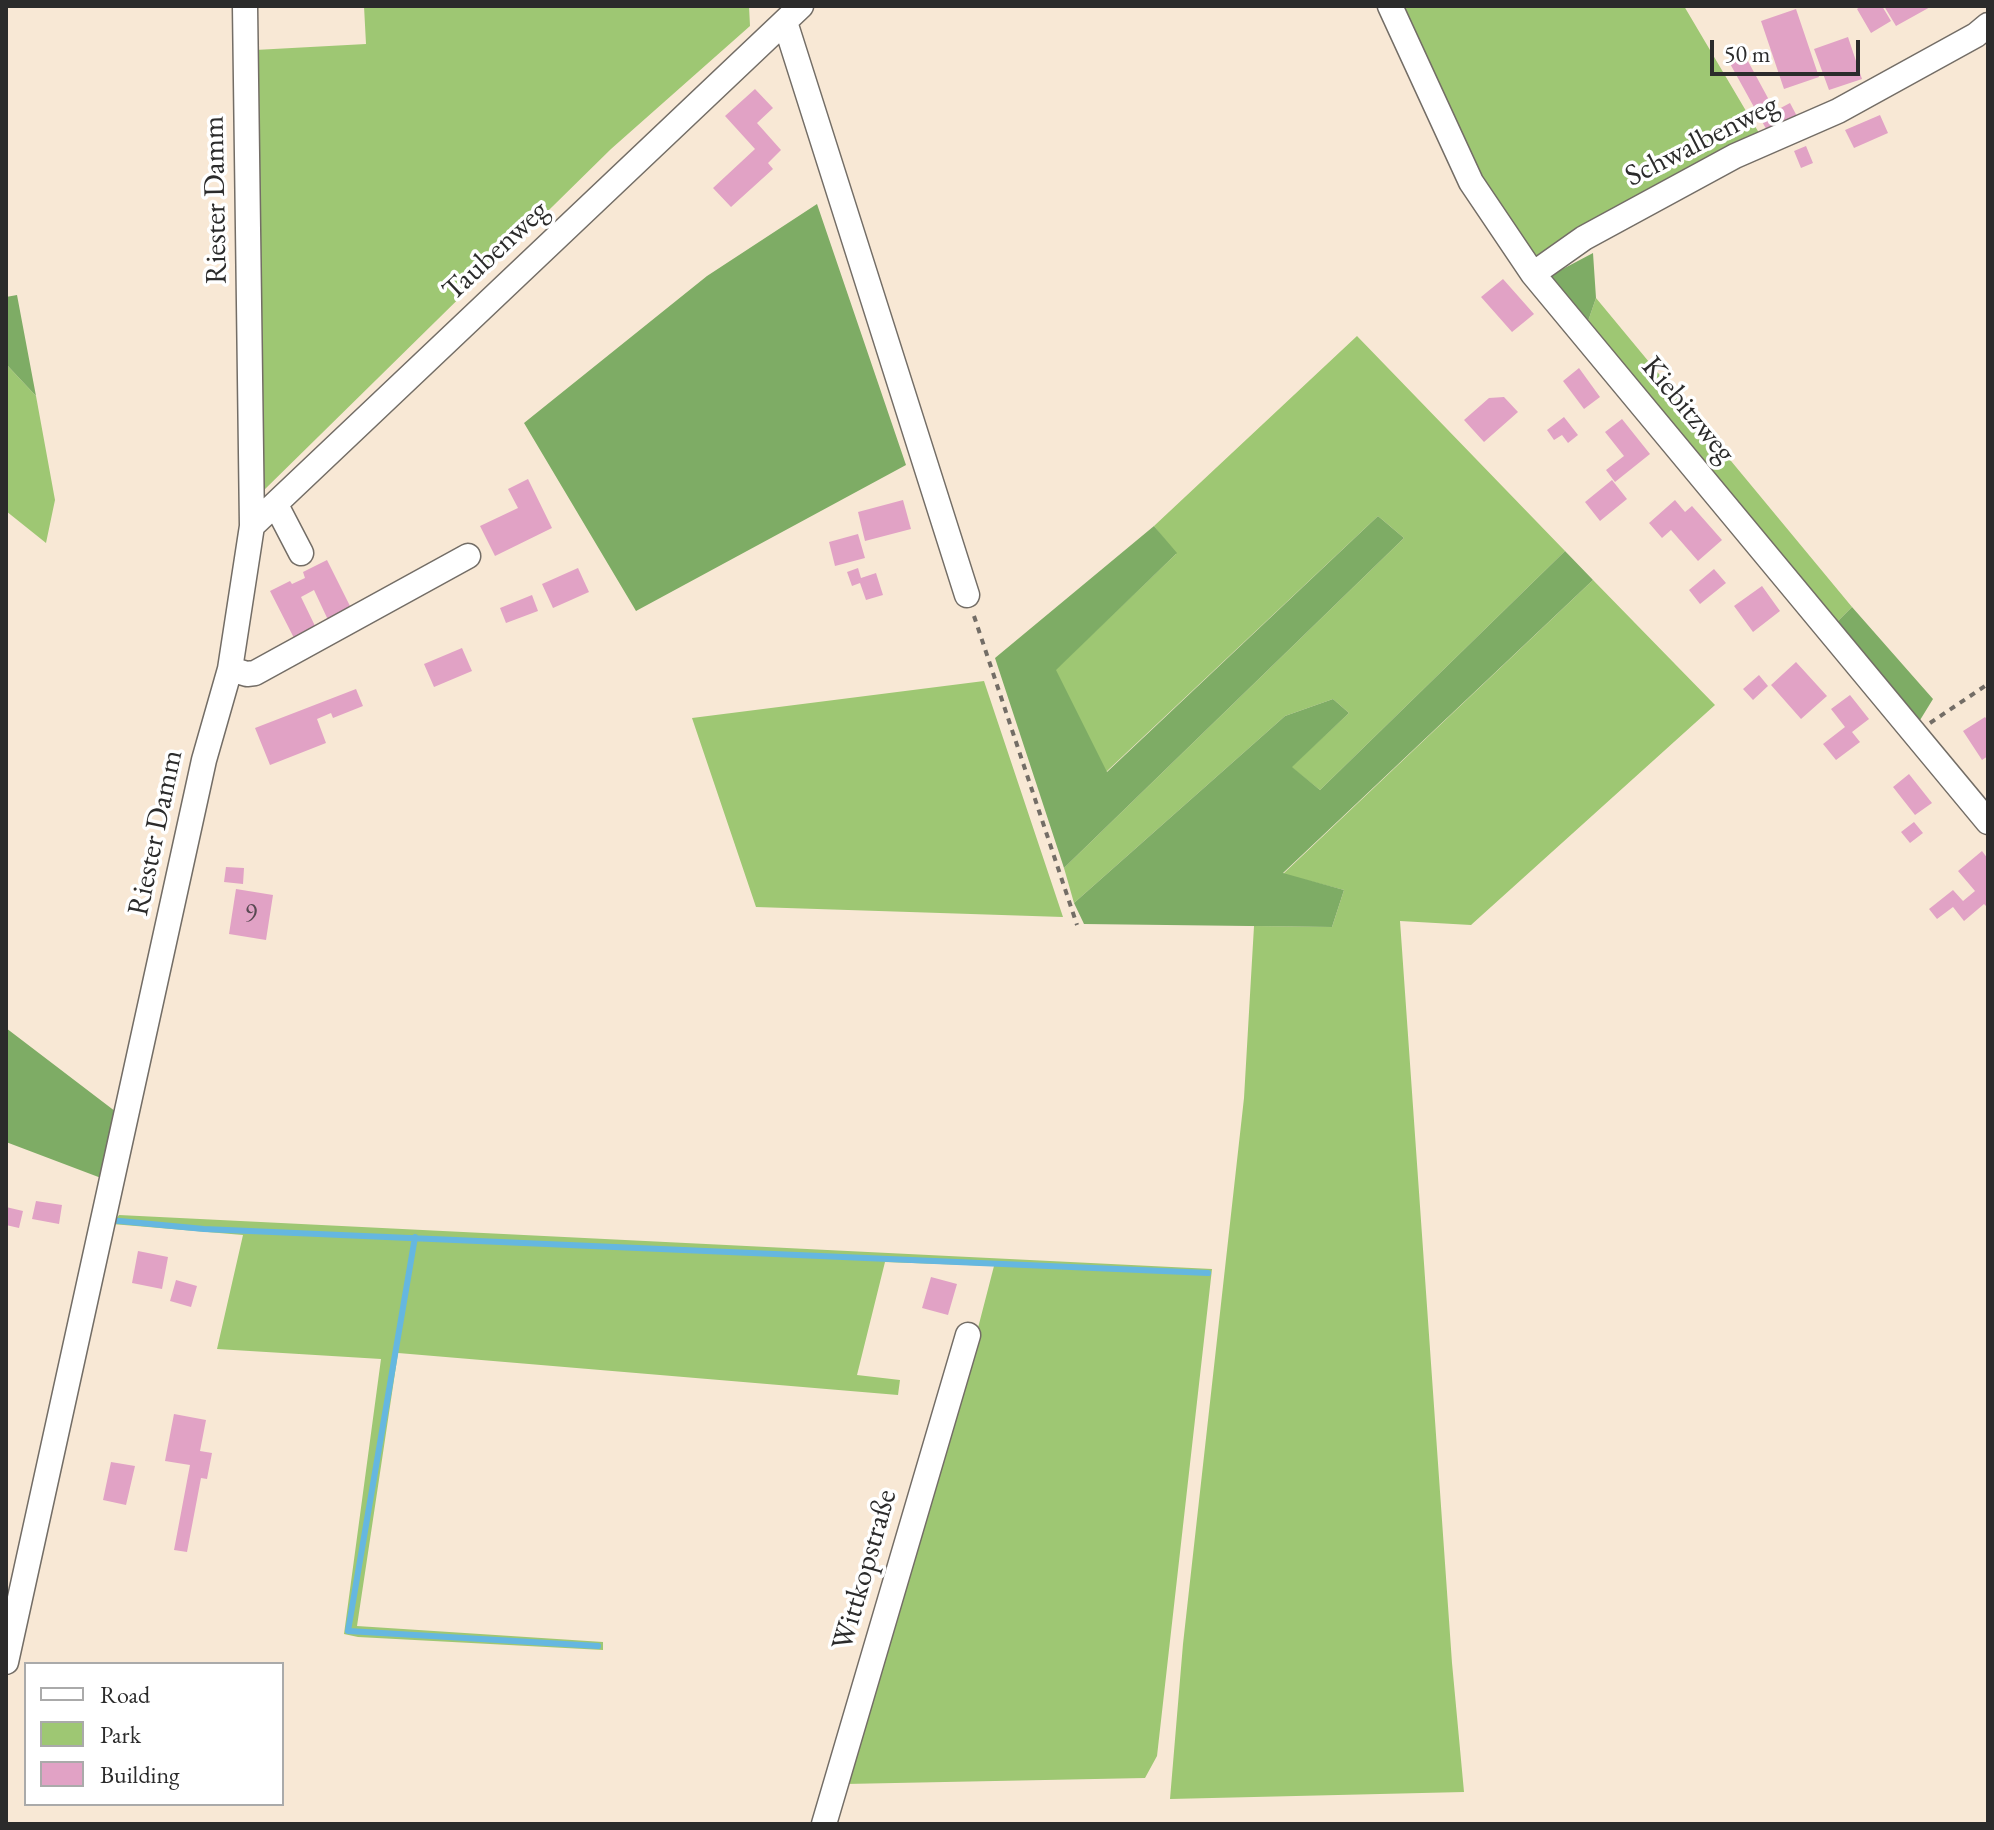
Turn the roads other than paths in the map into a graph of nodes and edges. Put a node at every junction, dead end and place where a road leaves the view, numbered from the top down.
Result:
1 (245, 6) edge
2 (1390, 6) edge
3 (793, 14) edge
4 (1988, 25) edge
5 (1533, 274) junction
6 (276, 505) junction
7 (252, 526) junction
8 (301, 553) dead end
9 (468, 556) dead end
10 (967, 595) road end
11 (230, 669) junction
12 (1988, 822) edge
13 (968, 1335) dead end
14 (6, 1662) edge
15 (824, 1824) edge

1 - 7 street, Riester Damm
2 - 5 street, Kiebitzweg
3 - 6 street, Taubenweg
3 - 10 street, Taubenweg
4 - 5 street, Schwalbenweg
5 - 12 street, Kiebitzweg
6 - 7 street, Taubenweg
6 - 8 street
7 - 11 street, Riester Damm
9 - 11 street
11 - 14 street, Riester Damm
13 - 15 street, Wittkopstraße

